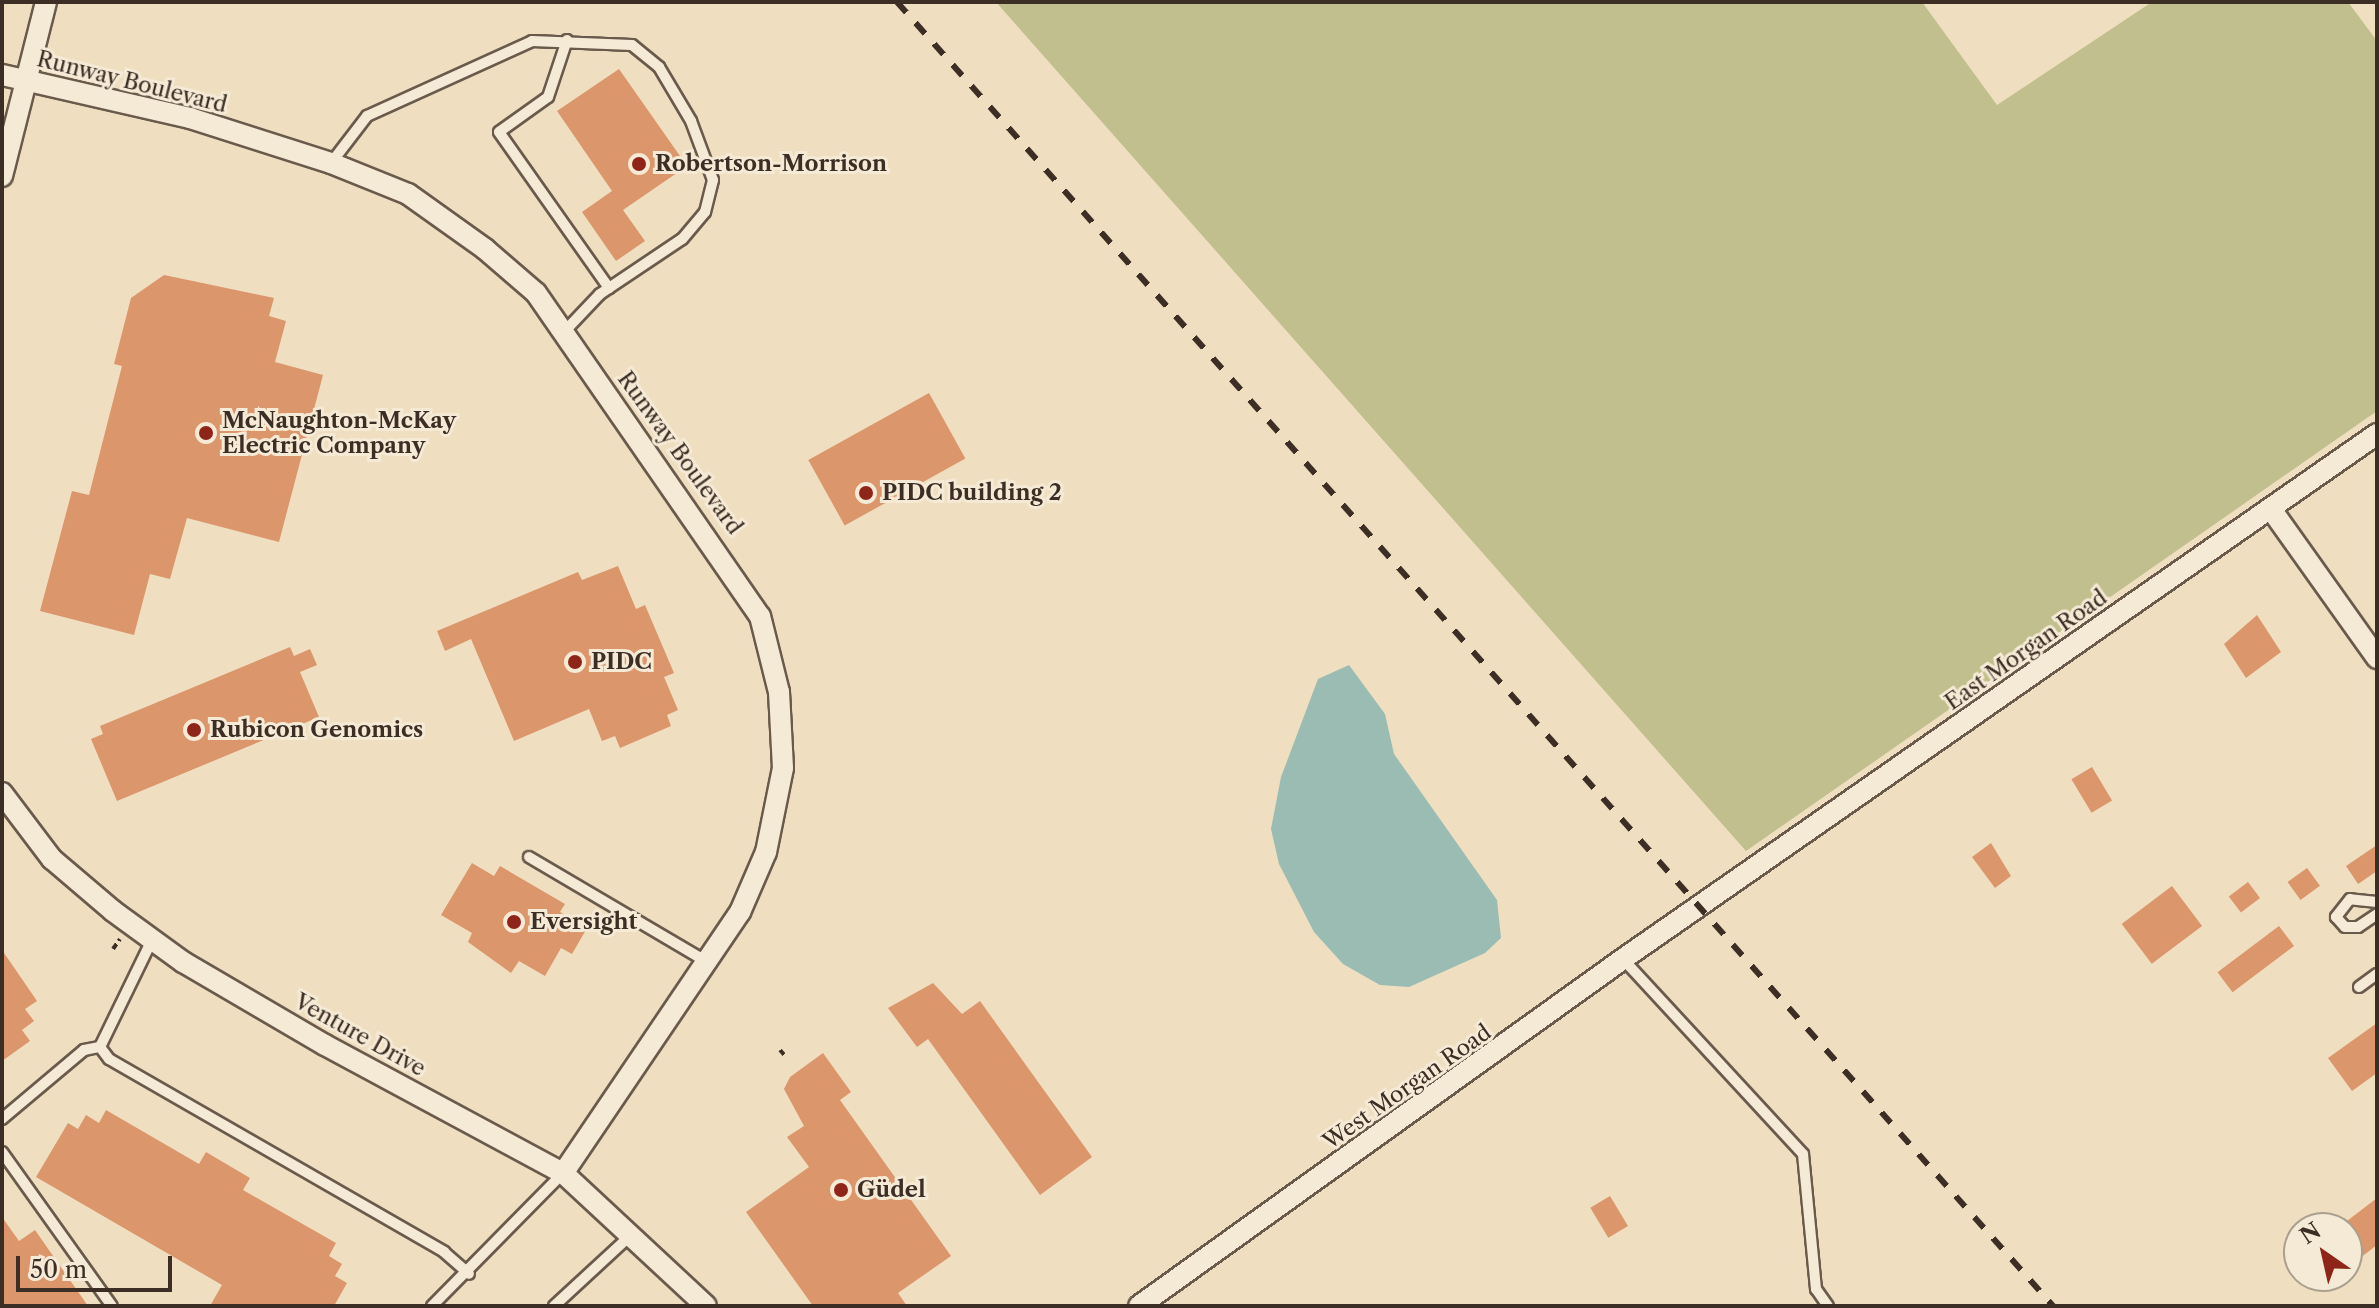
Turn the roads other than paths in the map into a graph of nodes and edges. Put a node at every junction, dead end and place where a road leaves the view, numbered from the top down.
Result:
1 (46, 2) edge
2 (567, 40) junction
3 (2, 75) edge
4 (28, 80) junction
5 (331, 163) junction
6 (2, 176) edge
7 (609, 288) junction
8 (564, 332) junction
9 (2377, 434) edge
10 (2271, 509) junction
11 (2377, 658) edge
12 (2, 793) edge
13 (529, 857) dead end
14 (2377, 902) edge
15 (1702, 906) joint
16 (2377, 914) edge
17 (152, 940) junction
18 (1623, 959) junction
19 (707, 962) junction
20 (2377, 974) edge
21 (2359, 987) dead end
22 (100, 1047) junction
23 (2, 1119) edge
24 (2, 1152) edge
25 (563, 1173) junction
26 (632, 1234) junction
27 (469, 1274) junction
28 (112, 1306) edge
29 (432, 1306) edge
30 (554, 1306) edge
31 (706, 1306) edge
32 (1139, 1306) edge
33 (1828, 1306) edge

1 - 4 street
2 - 5 lane
2 - 7 lane
2 - 7 lane
3 - 4 street, Runway Boulevard
4 - 5 street, Runway Boulevard
4 - 6 street
5 - 8 street, Runway Boulevard
7 - 8 lane
8 - 19 street, Runway Boulevard
9 - 10 street, East Morgan Road
10 - 11 street
10 - 15 street, East Morgan Road
12 - 17 street, Venture Drive
13 - 19 lane
14 - 16 lane
15 - 18 street, West Morgan Road
17 - 22 lane
17 - 25 street, Venture Drive
18 - 32 street, West Morgan Road
18 - 33 lane
19 - 25 street, Runway Boulevard
20 - 21 lane
22 - 23 lane
22 - 27 lane
24 - 28 lane
25 - 26 street, Venture Drive
25 - 27 lane
26 - 30 lane
26 - 31 street, Venture Drive
27 - 29 lane

